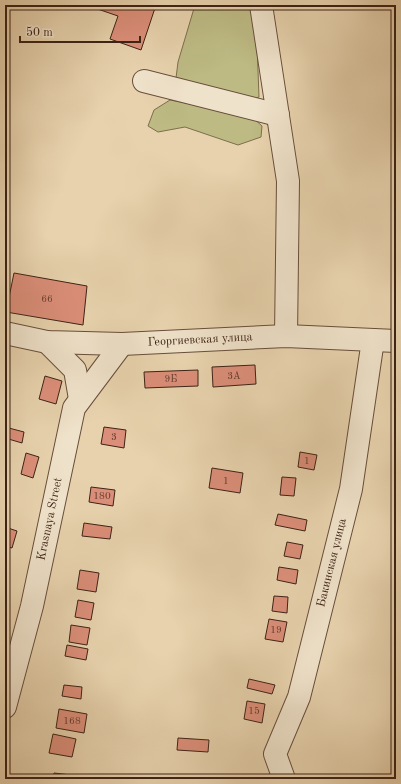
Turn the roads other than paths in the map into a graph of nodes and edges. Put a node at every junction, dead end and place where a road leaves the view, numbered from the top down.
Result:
1 (261, 5) edge
2 (144, 81) dead end
3 (278, 115) junction
4 (5, 333) edge
5 (286, 336) junction
6 (373, 340) junction
7 (396, 341) edge
8 (47, 342) junction
9 (122, 344) junction
10 (80, 399) junction
11 (5, 707) edge
12 (284, 779) edge

1 - 3 street
2 - 3 street
3 - 5 street
4 - 8 street, Георгиевская улица
5 - 6 street, Георгиевская улица
5 - 9 street, Георгиевская улица
6 - 7 street, Георгиевская улица
6 - 12 street, Бакинская улица
8 - 9 street, Георгиевская улица
8 - 10 street
9 - 10 street, Krasnaya Street
10 - 11 street, Krasnaya Street

